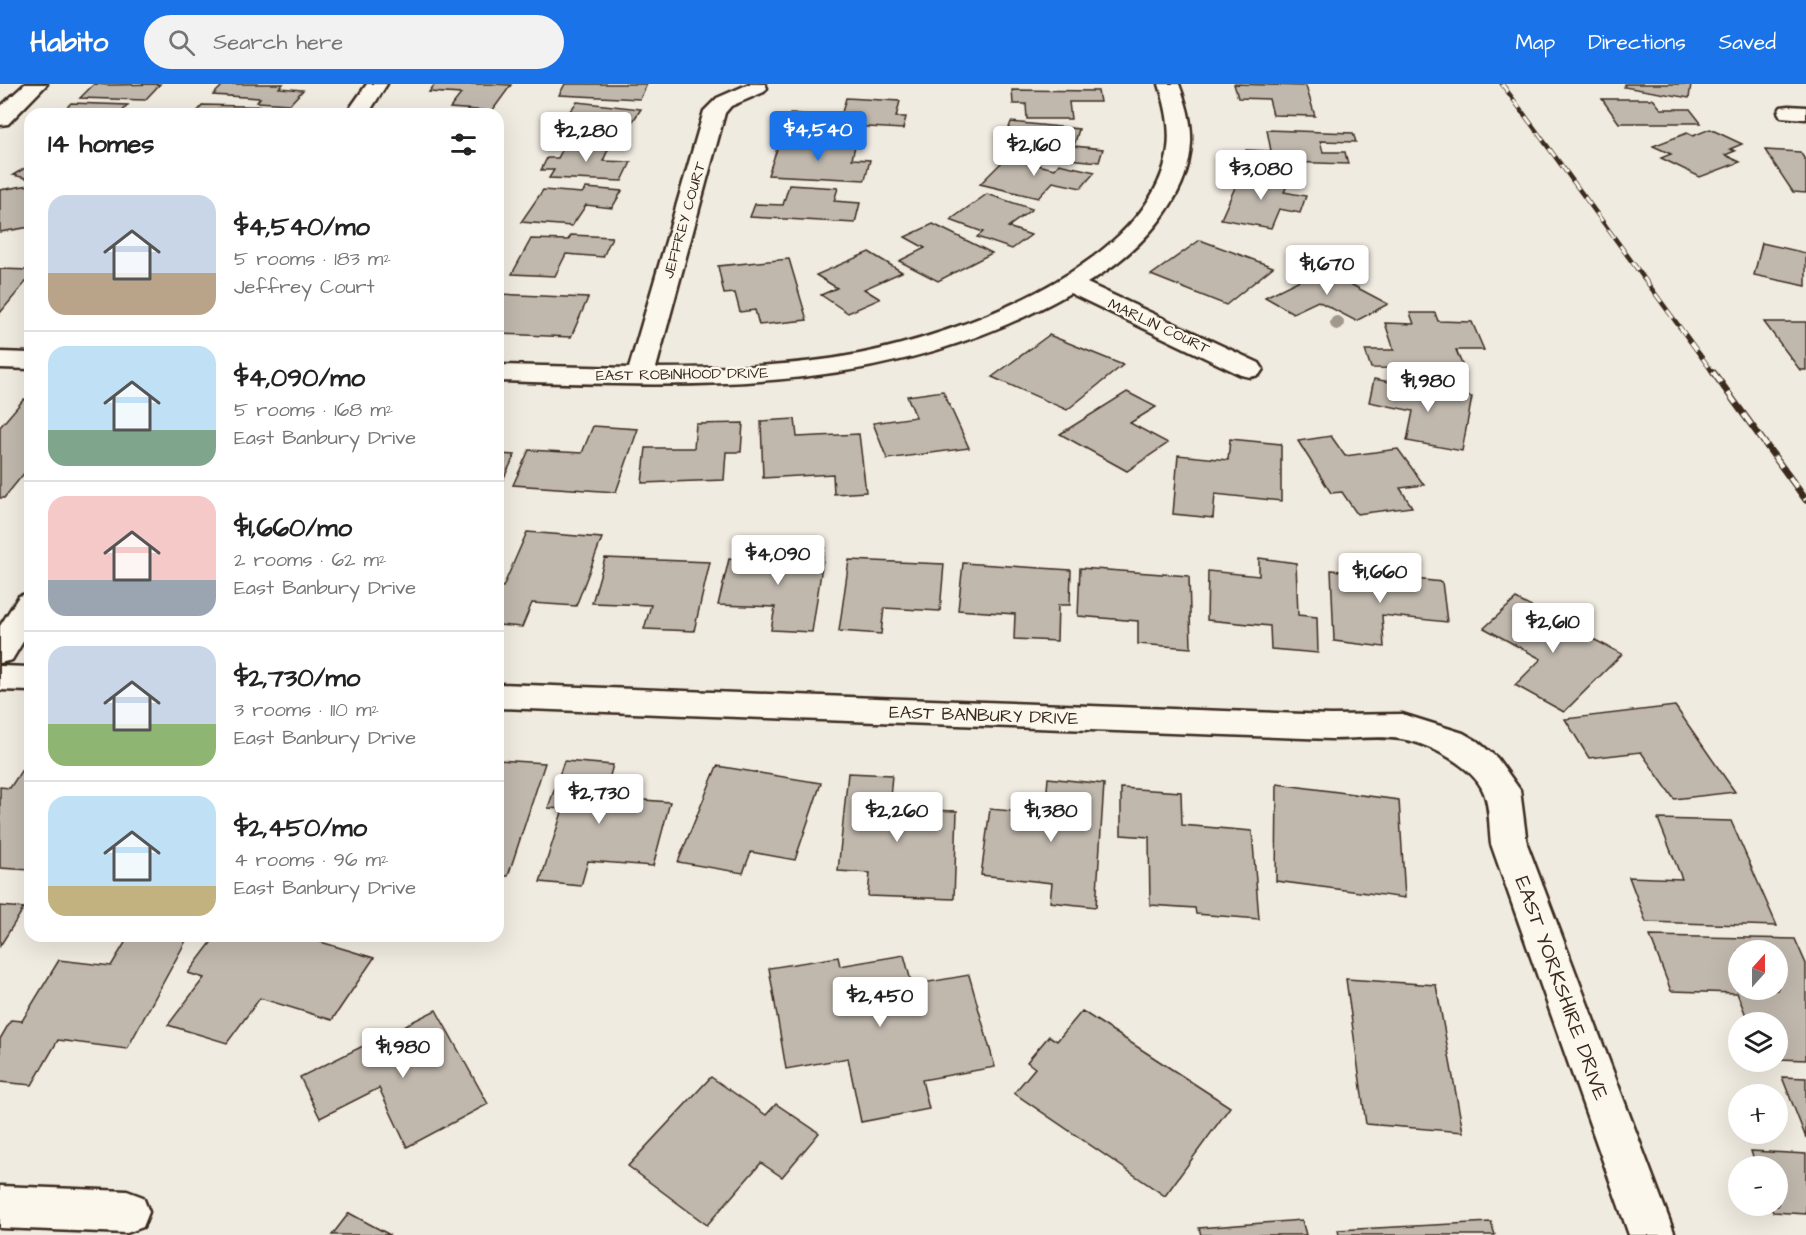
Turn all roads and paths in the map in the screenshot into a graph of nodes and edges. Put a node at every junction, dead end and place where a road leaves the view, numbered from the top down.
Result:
1 (37, 84) edge
2 (377, 84) edge
3 (1170, 84) edge
4 (758, 88) dead end
5 (361, 108) edge
6 (0, 119) edge
7 (1068, 283) junction
8 (0, 360) edge
9 (24, 361) edge
10 (1250, 369) dead end
11 (504, 373) edge
12 (640, 376) junction
13 (24, 614) edge
14 (0, 652) edge
15 (0, 678) edge
16 (24, 679) edge
17 (504, 696) edge
18 (1465, 750) joint
19 (0, 1207) edge
20 (127, 1212) dead end
21 (1653, 1235) edge

1 - 6 street
2 - 5 street
3 - 7 street, EAST ROBINHOOD DRIVE
4 - 12 street, JEFFREY COURT
7 - 10 street, MARLIN COURT
7 - 12 street, EAST ROBINHOOD DRIVE
8 - 9 street
11 - 12 street, EAST ROBINHOOD DRIVE
13 - 14 street
15 - 16 street
17 - 18 street, EAST BANBURY DRIVE
18 - 21 street, EAST YORKSHIRE DRIVE
19 - 20 street

